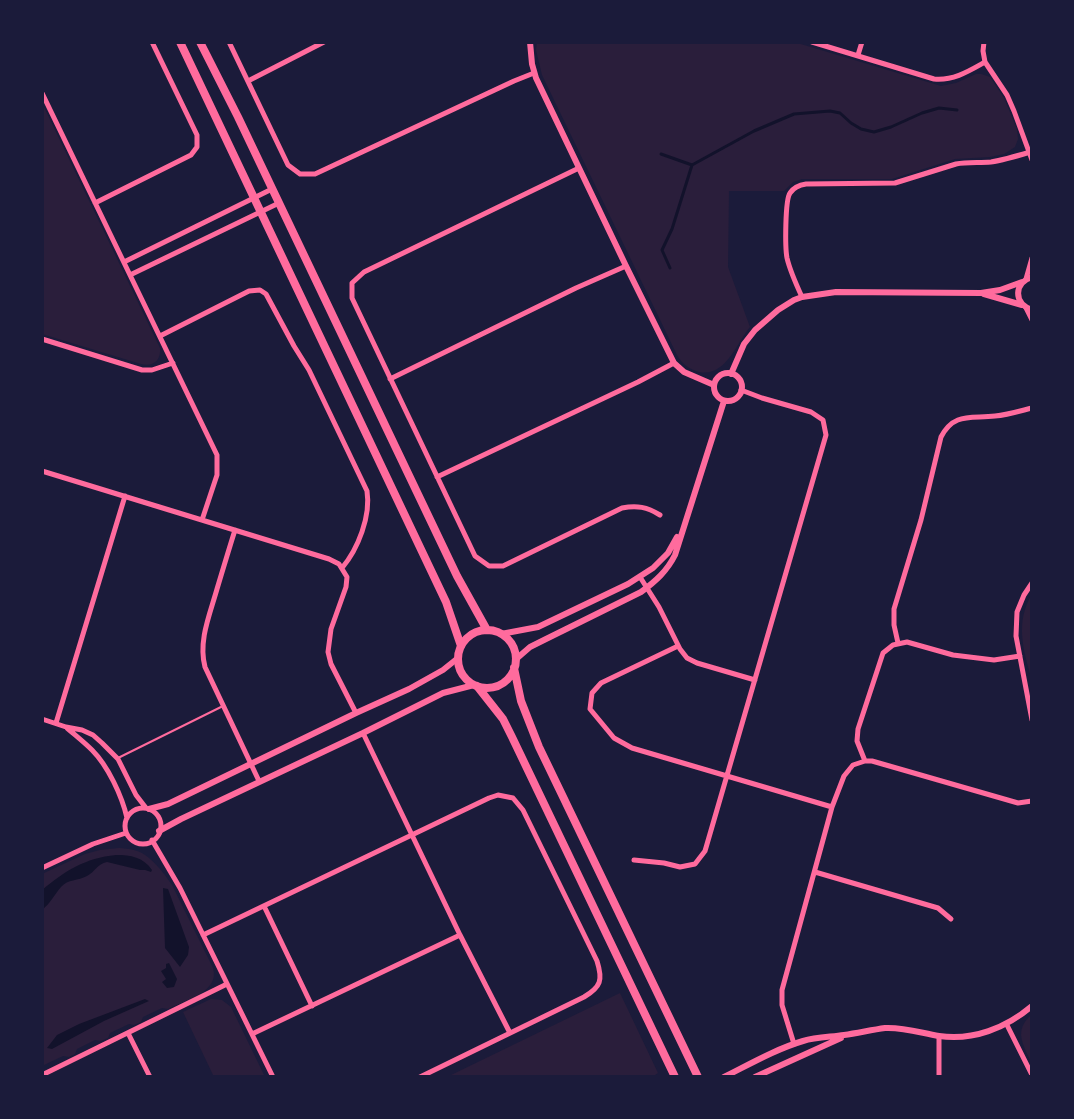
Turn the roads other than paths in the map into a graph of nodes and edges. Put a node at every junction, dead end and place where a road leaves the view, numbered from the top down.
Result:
1 (152, 42) edge
2 (180, 42) edge
3 (200, 42) edge
4 (229, 42) edge
5 (324, 42) edge
6 (530, 42) edge
7 (812, 42) edge
8 (862, 42) edge
9 (984, 42) edge
10 (858, 56) junction
11 (985, 62) junction
12 (534, 73) junction
13 (248, 81) junction
14 (42, 93) edge
15 (1030, 152) junction
16 (1032, 160) edge
17 (579, 168) junction
18 (272, 189) junction
19 (255, 198) junction
20 (95, 203) junction
21 (279, 203) junction
22 (261, 211) junction
23 (1032, 258) edge
24 (124, 262) junction
25 (626, 266) junction
26 (130, 275) junction
27 (1027, 279) edge
28 (981, 293) junction
29 (802, 297) junction
30 (1027, 307) edge
31 (1032, 320) edge
32 (160, 336) junction
33 (42, 339) edge
34 (173, 363) junction
35 (674, 363) junction
36 (731, 374) junction
37 (390, 379) junction
38 (714, 385) junction
39 (741, 390) junction
40 (724, 401) junction
41 (1032, 408) edge
42 (42, 471) edge
43 (437, 477) junction
44 (125, 496) junction
45 (660, 515) dead end
46 (202, 520) junction
47 (683, 526) junction
48 (235, 530) junction
49 (342, 568) junction
50 (640, 577) junction
51 (1032, 583) edge
52 (647, 588) junction
53 (487, 630) junction
54 (501, 634) junction
55 (898, 643) junction
56 (461, 646) junction
57 (678, 646) junction
58 (1020, 657) junction
59 (458, 658) junction
60 (515, 664) junction
61 (755, 680) junction
62 (475, 685) junction
63 (223, 706) junction
64 (356, 713) junction
65 (42, 719) edge
66 (1032, 720) edge
67 (56, 723) junction
68 (66, 726) junction
69 (363, 733) junction
70 (118, 759) junction
71 (865, 761) junction
72 (251, 764) junction
73 (727, 777) junction
74 (259, 781) junction
75 (1032, 801) edge
76 (832, 807) junction
77 (147, 809) junction
78 (127, 818) junction
79 (159, 831) junction
80 (126, 833) junction
81 (412, 835) junction
82 (152, 840) junction
83 (634, 860) dead end
84 (42, 868) edge
85 (815, 872) junction
86 (264, 906) junction
87 (951, 919) dead end
88 (203, 935) junction
89 (460, 935) junction
90 (227, 984) junction
91 (312, 1006) junction
92 (1032, 1006) edge
93 (1007, 1025) junction
94 (128, 1033) junction
95 (510, 1033) junction
96 (252, 1034) junction
97 (847, 1035) junction
98 (939, 1036) junction
99 (794, 1044) junction
100 (42, 1075) edge
101 (1032, 1075) edge
102 (150, 1077) edge
103 (273, 1077) edge
104 (420, 1077) edge
105 (675, 1077) edge
106 (698, 1077) edge
107 (724, 1077) edge
108 (755, 1077) edge
109 (939, 1077) edge

1 - 20 street
2 - 19 main road
3 - 18 main road
4 - 13 street
5 - 13 street
6 - 12 street
7 - 10 street
8 - 10 street
9 - 11 street
10 - 11 street
11 - 15 street
12 - 13 street
12 - 17 street
14 - 20 street
15 - 16 street
15 - 29 street
17 - 25 street
17 - 37 street
18 - 19 street
18 - 21 main road
19 - 22 main road
19 - 24 street
20 - 24 street
21 - 22 street
21 - 53 main road
22 - 26 street
22 - 56 main road
23 - 27 street
24 - 26 street
25 - 35 street
25 - 37 street
26 - 32 street
27 - 28 street
27 - 30 street
28 - 29 street
28 - 30 street
29 - 36 street
30 - 31 street
32 - 34 street
32 - 49 street
33 - 34 street
34 - 46 street
35 - 38 street
35 - 43 street
36 - 38 street
36 - 39 street
37 - 43 street
38 - 40 street
39 - 40 street
39 - 61 street
40 - 47 street
41 - 55 street
42 - 44 street
43 - 45 street
44 - 46 street
44 - 67 street
46 - 48 street
47 - 50 street
47 - 52 street
48 - 49 street
48 - 63 street
49 - 64 street
50 - 52 street
50 - 54 street
51 - 58 street
52 - 57 street
52 - 60 street
53 - 54 main road
53 - 56 main road
54 - 60 main road
55 - 58 street
55 - 71 street
56 - 59 main road
57 - 61 street
57 - 73 street
58 - 66 street
59 - 62 main road
59 - 64 street
60 - 62 main road
60 - 106 main road
61 - 73 street
62 - 69 street
62 - 105 main road
63 - 70 lane
63 - 72 street
64 - 72 street
65 - 67 street
67 - 68 street
68 - 70 street
68 - 78 street
69 - 74 street
69 - 81 street
70 - 77 street
71 - 75 street
71 - 76 street
72 - 74 street
72 - 77 street
73 - 76 street
73 - 83 street
74 - 79 street
76 - 85 street
77 - 78 street
77 - 79 street
78 - 80 street
79 - 82 street
80 - 82 street
80 - 84 street
81 - 86 street
81 - 89 street
81 - 95 street
82 - 88 street
85 - 87 street
85 - 99 street
86 - 88 street
86 - 91 street
88 - 90 street
89 - 91 street
89 - 95 street
90 - 94 street
90 - 96 street
91 - 96 street
92 - 93 street
93 - 98 street
93 - 101 street
94 - 100 street
94 - 102 street
95 - 104 street
96 - 103 street
97 - 98 street
97 - 99 street
97 - 108 street
98 - 109 street
99 - 107 street

